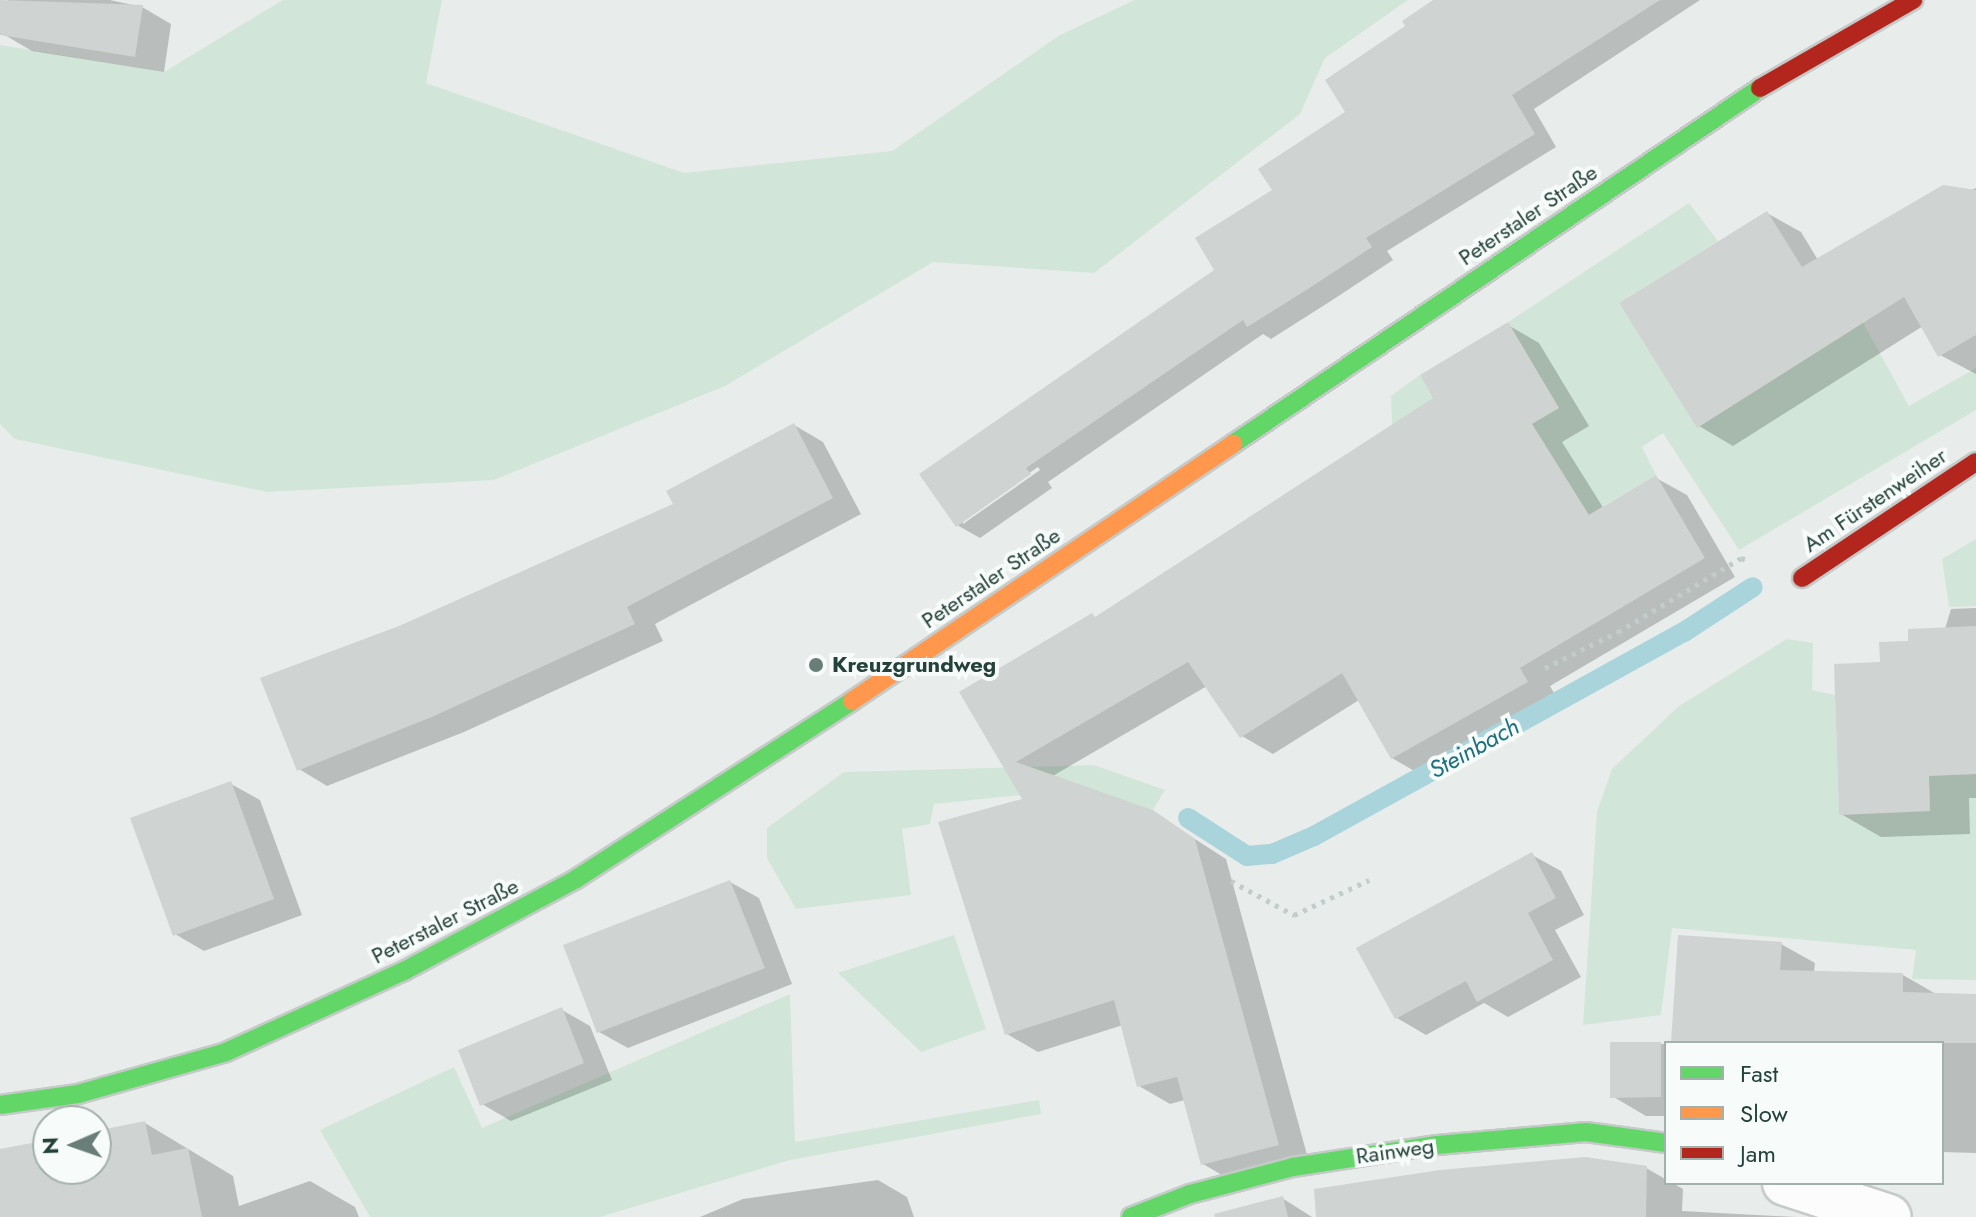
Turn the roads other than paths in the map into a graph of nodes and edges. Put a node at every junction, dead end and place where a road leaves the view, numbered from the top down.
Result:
1 (1913, 0) edge
2 (1976, 462) edge
3 (1802, 578) road end
4 (0, 1105) edge
5 (1664, 1143) edge
6 (1791, 1185) edge
7 (1131, 1217) edge
8 (1889, 1217) edge

1 - 4 main road, Peterstaler Straße
2 - 3 main road, Am Fürstenweiher
5 - 7 main road, Rainweg
6 - 8 street

